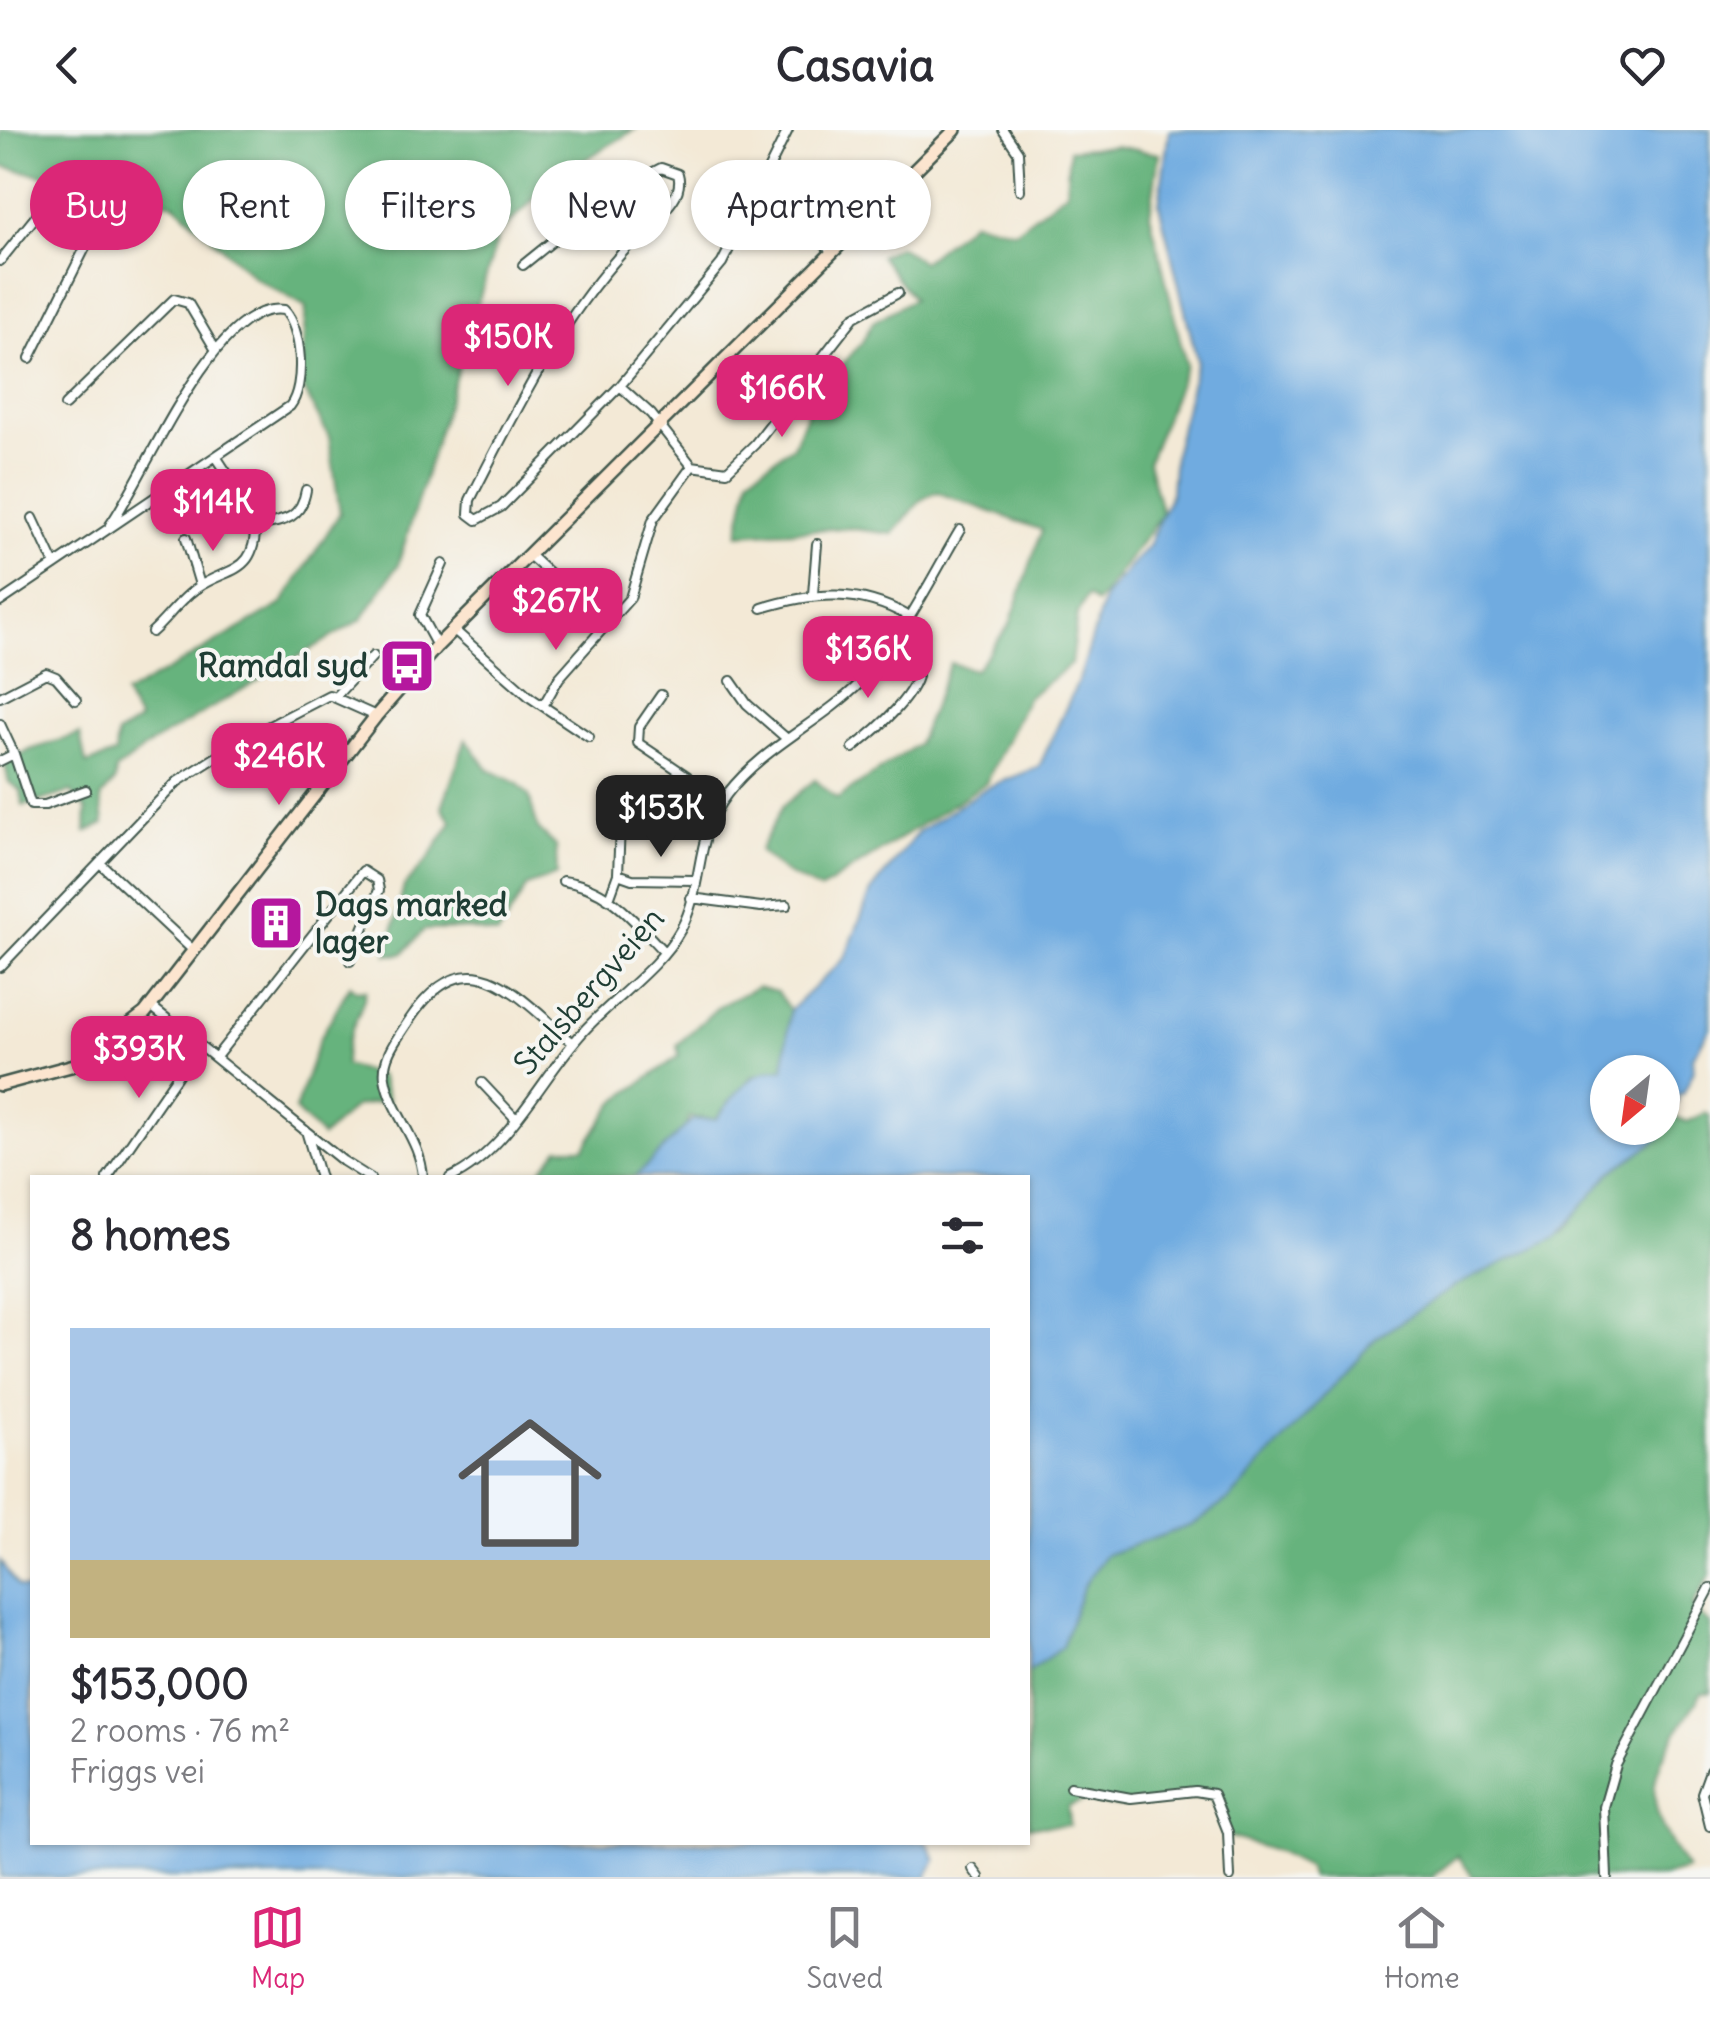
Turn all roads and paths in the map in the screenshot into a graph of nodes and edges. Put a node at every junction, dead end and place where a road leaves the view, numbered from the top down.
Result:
1 (797, 130) edge
2 (955, 130) edge
3 (1003, 130) edge
4 (787, 133) edge
5 (774, 160) edge
6 (1020, 190) dead end
7 (727, 250) edge
8 (832, 252) joint
9 (0, 261) edge
10 (523, 266) dead end
11 (898, 293) dead end
12 (490, 329) dead end
13 (214, 347) junction
14 (30, 358) dead end
15 (538, 370) junction
16 (620, 386) junction
17 (65, 405) dead end
18 (658, 427) junction
19 (217, 458) junction
20 (692, 466) junction
21 (306, 490) dead end
22 (34, 518) dead end
23 (110, 526) junction
24 (256, 526) junction
25 (960, 530) dead end
26 (186, 538) dead end
27 (817, 544) dead end
28 (528, 554) junction
29 (443, 564) dead end
30 (55, 565) junction
31 (200, 585) junction
32 (814, 594) junction
33 (0, 602) edge
34 (762, 608) dead end
35 (908, 616) junction
36 (606, 626) junction
37 (454, 629) junction
38 (152, 632) dead end
39 (890, 644) junction
40 (437, 646) junction
41 (373, 656) dead end
42 (730, 681) dead end
43 (661, 695) dead end
44 (336, 696) junction
45 (0, 697) edge
46 (76, 700) dead end
47 (542, 706) junction
48 (376, 716) junction
49 (0, 724) edge
50 (590, 738) dead end
51 (786, 738) junction
52 (852, 748) dead end
53 (14, 754) junction
54 (0, 761) edge
55 (86, 790) dead end
56 (709, 822) junction
57 (620, 825) dead end
58 (100, 862) junction
59 (618, 874) junction
60 (694, 880) junction
61 (564, 881) dead end
62 (610, 896) junction
63 (691, 898) junction
64 (787, 905) dead end
65 (195, 952) junction
66 (664, 952) junction
67 (350, 960) dead end
68 (0, 967) edge
69 (151, 1006) junction
70 (573, 1043) junction
71 (199, 1044) junction
72 (216, 1057) junction
73 (482, 1083) dead end
74 (0, 1085) edge
75 (514, 1118) junction
76 (306, 1132) junction
77 (109, 1175) edge
78 (319, 1175) edge
79 (366, 1175) edge
80 (423, 1175) edge
81 (454, 1175) edge
82 (1710, 1588) edge
83 (1710, 1771) edge
84 (1070, 1787) dead end
85 (1710, 1826) edge
86 (973, 1869) dead end
87 (979, 1877) edge
88 (1230, 1877) edge
89 (1607, 1877) edge

1 - 4 street
2 - 8 main road
3 - 6 street
4 - 5 street
7 - 16 street
8 - 18 main road
9 - 14 street
10 - 15 street
11 - 20 street
12 - 15 street
13 - 17 street
13 - 19 street
13 - 23 street
15 - 16 street
16 - 18 street
18 - 20 street
18 - 28 main road
19 - 23 street
19 - 24 street
20 - 36 street
21 - 24 street
22 - 30 street
23 - 30 street
24 - 31 street
25 - 35 street
26 - 31 street
27 - 32 street
28 - 36 street
28 - 37 main road
29 - 40 street
30 - 33 street
31 - 38 street
32 - 34 street
32 - 35 street
35 - 39 street
36 - 47 street
37 - 40 main road
37 - 47 street
39 - 51 street
39 - 52 street
40 - 48 main road
41 - 44 street
42 - 51 street
43 - 56 street
44 - 48 street
44 - 58 street
45 - 46 street
47 - 50 street
48 - 65 main road
49 - 53 street
51 - 56 street
53 - 54 street
53 - 55 street
56 - 60 street, Stalsbergveien
57 - 59 street
58 - 65 street
58 - 68 street
59 - 60 street
59 - 62 street
60 - 63 street, Stalsbergveien
61 - 62 street
62 - 66 street
63 - 64 street
63 - 66 street, Stalsbergveien
65 - 69 main road
66 - 70 street, Stalsbergveien
67 - 72 street
69 - 71 street
69 - 74 main road
70 - 75 street, Stalsbergveien
70 - 80 street
71 - 72 street
71 - 77 street
72 - 76 street
73 - 75 street, Stalsbergveien
75 - 81 street, Stalsbergveien
76 - 78 street
76 - 79 street
82 - 89 street
83 - 85 street
84 - 88 street
86 - 87 street

